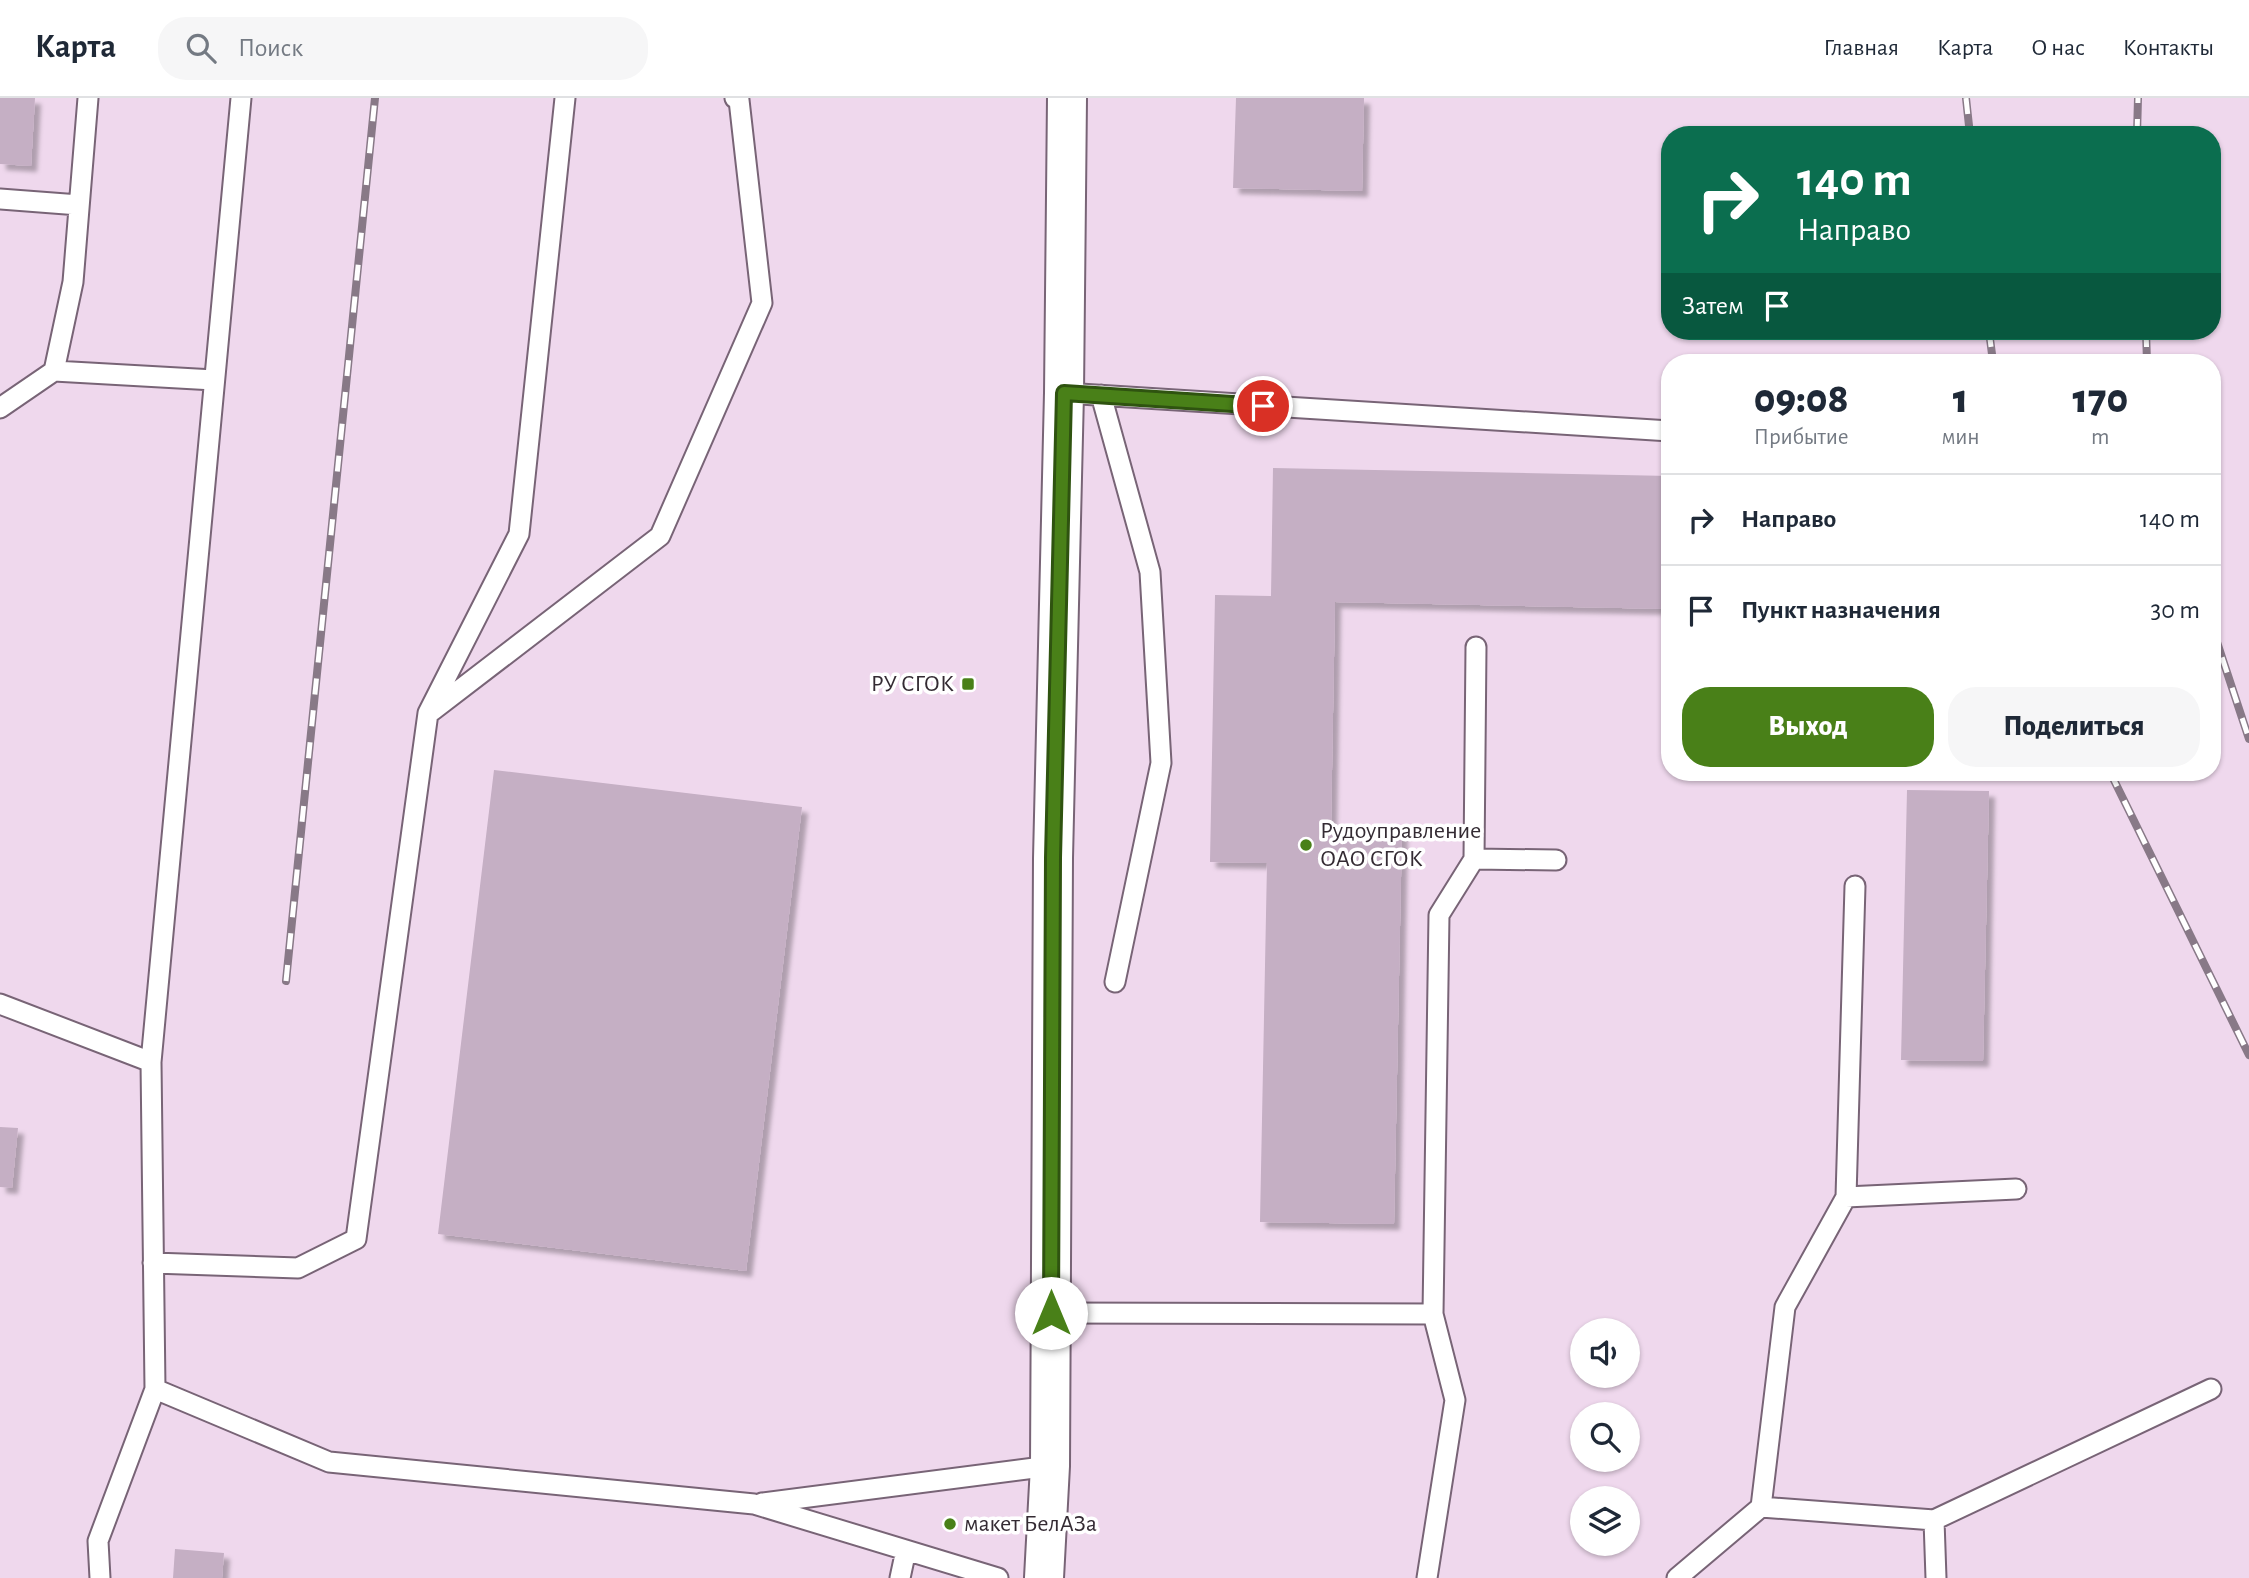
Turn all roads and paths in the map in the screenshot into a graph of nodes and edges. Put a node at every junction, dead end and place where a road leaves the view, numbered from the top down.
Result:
1 (88, 98) edge
2 (241, 98) edge
3 (565, 98) edge
4 (736, 98) edge
5 (1067, 98) edge
6 (0, 199) edge
7 (79, 205) junction
8 (54, 371) junction
9 (214, 380) junction
10 (1082, 394) junction
11 (0, 408) edge
12 (1661, 430) edge
13 (1475, 647) dead end
14 (428, 713) junction
15 (1474, 859) junction
16 (1556, 860) dead end
17 (1855, 886) dead end
18 (1115, 982) dead end
19 (0, 1004) edge
20 (150, 1062) junction
21 (2016, 1189) dead end
22 (1846, 1197) junction
23 (153, 1263) junction
24 (1051, 1313) junction
25 (1433, 1314) junction
26 (2211, 1388) dead end
27 (155, 1389) junction
28 (1050, 1466) junction
29 (754, 1504) junction
30 (1761, 1507) junction
31 (1934, 1520) junction
32 (906, 1550) junction
33 (100, 1578) edge
34 (901, 1578) edge
35 (998, 1578) edge
36 (1044, 1578) edge
37 (1427, 1578) edge
38 (1677, 1578) edge
39 (1936, 1578) edge

1 - 7 lane
2 - 9 lane
3 - 14 lane
4 - 14 lane
5 - 10 street
6 - 7 lane
7 - 8 lane
8 - 9 lane
8 - 11 lane
9 - 20 lane
10 - 12 lane
10 - 18 lane
10 - 24 street
13 - 15 lane
14 - 23 lane
15 - 16 lane
15 - 25 lane
17 - 22 lane
19 - 20 lane
20 - 23 lane
21 - 22 lane
22 - 30 lane
23 - 27 lane
24 - 25 lane
24 - 28 street
25 - 37 lane
26 - 31 lane
27 - 29 lane
27 - 33 lane
28 - 29 lane
28 - 36 street
29 - 32 lane
30 - 31 lane
30 - 38 lane
31 - 39 lane
32 - 34 lane
32 - 35 lane

